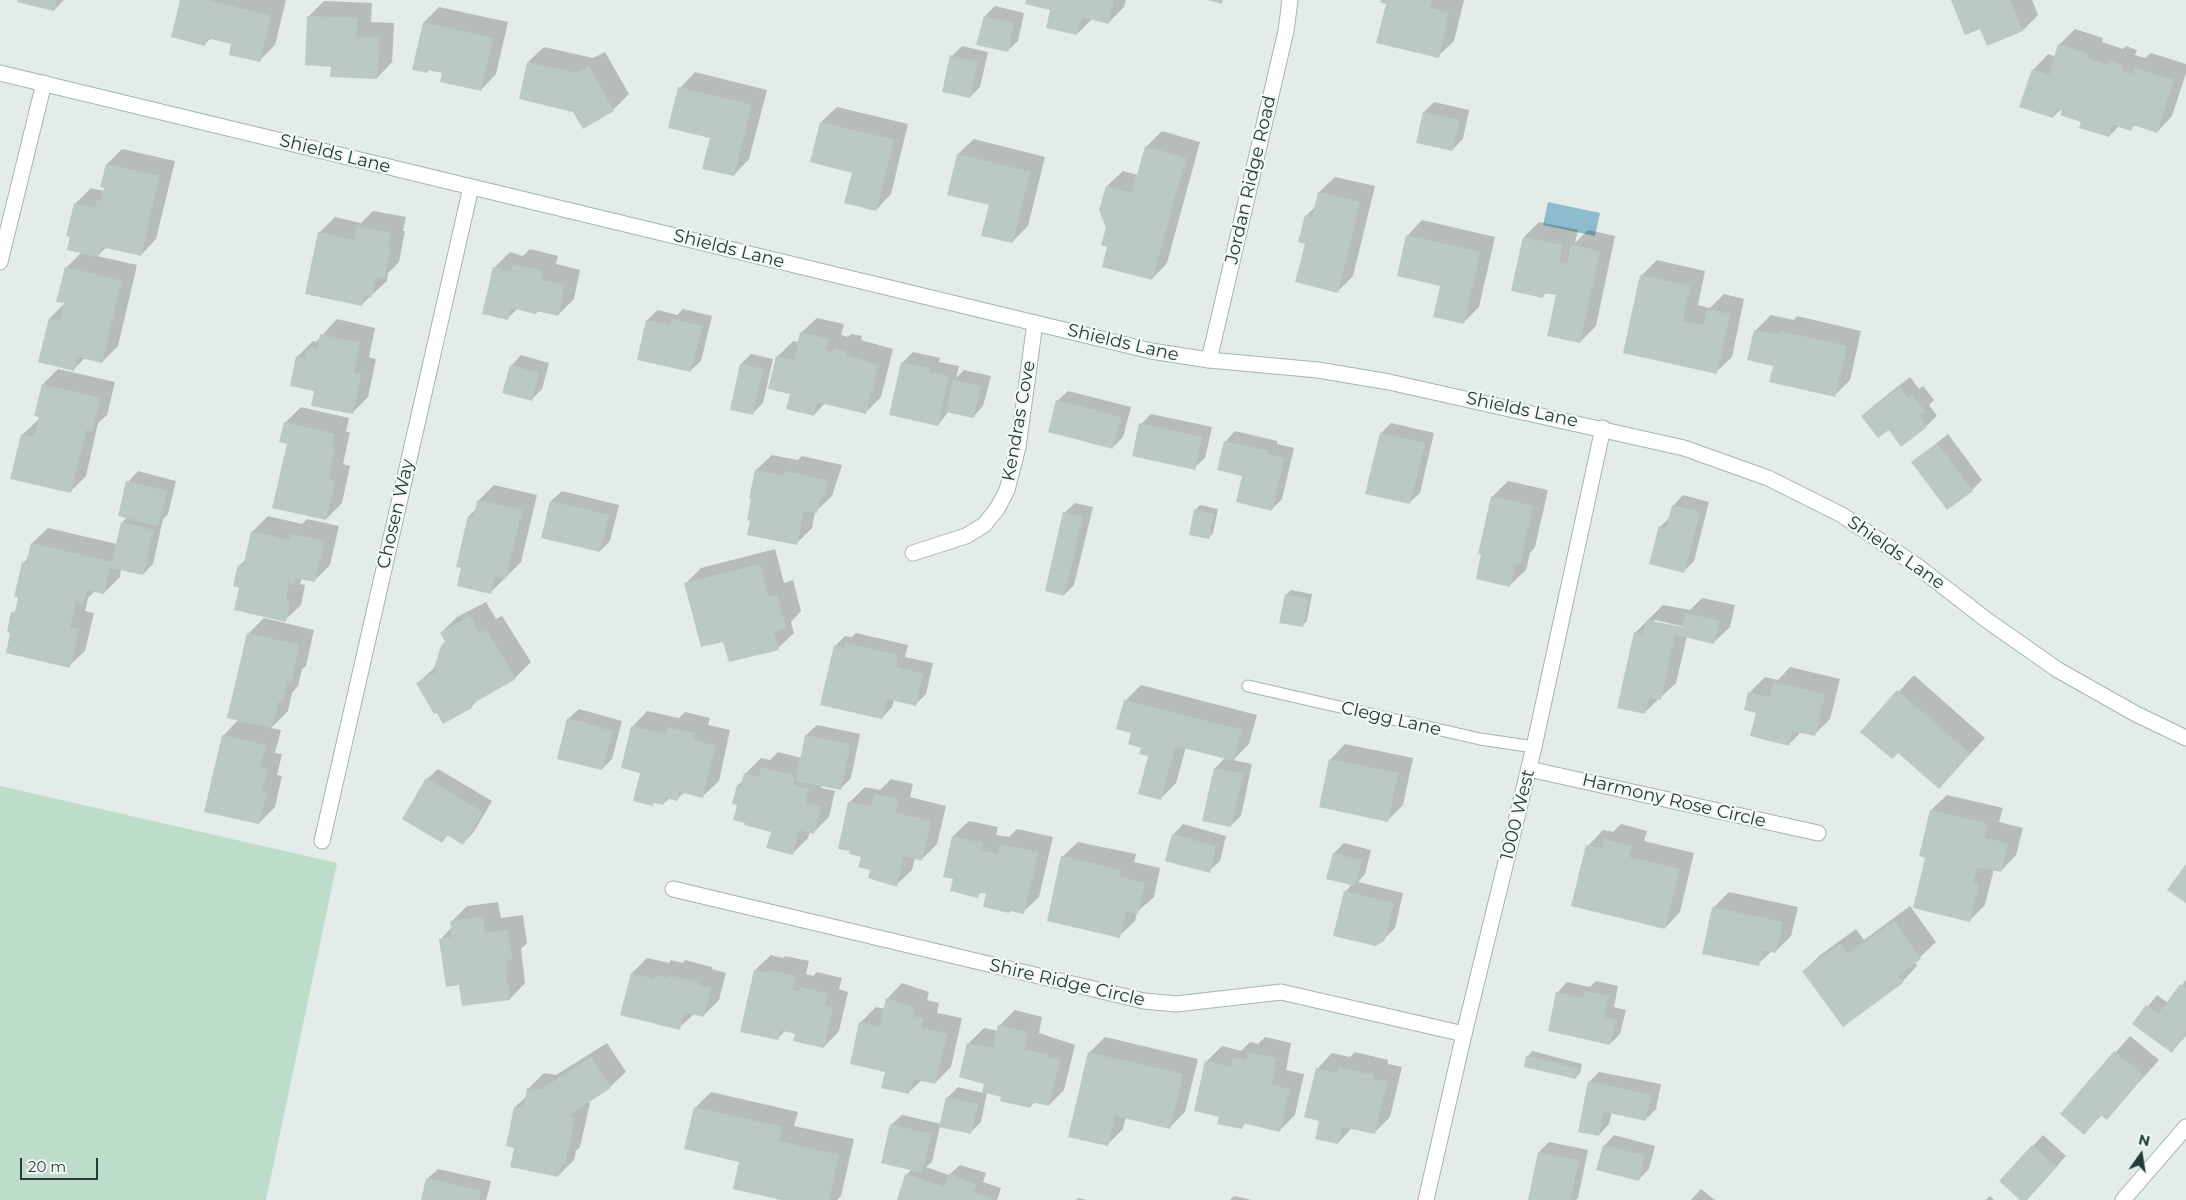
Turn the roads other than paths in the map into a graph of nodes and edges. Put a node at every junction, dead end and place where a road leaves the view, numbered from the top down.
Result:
1 (1290, 0) edge
2 (0, 73) edge
3 (44, 84) junction
4 (471, 186) junction
5 (0, 262) edge
6 (1035, 323) junction
7 (1209, 360) junction
8 (1603, 428) junction
9 (913, 553) dead end
10 (1248, 686) dead end
11 (2186, 738) edge
12 (1534, 747) junction
13 (1529, 769) junction
14 (1818, 833) dead end
15 (322, 841) dead end
16 (673, 890) dead end
17 (1464, 1034) junction
18 (2186, 1127) edge
19 (1426, 1200) edge
20 (2123, 1200) edge

1 - 7 street, Jordan Ridge Road
2 - 3 street, Shields Lane
3 - 4 street, Shields Lane
3 - 5 street
4 - 6 street, Shields Lane
4 - 15 street, Chosen Way
6 - 7 street, Shields Lane
6 - 9 street, Kendras Cove
7 - 8 street, Shields Lane
8 - 11 street, Shields Lane
8 - 12 street, 1000 West
10 - 12 lane, Clegg Lane
12 - 13 street, 1000 West
13 - 14 street, Harmony Rose Circle
13 - 17 street, 1000 West
16 - 17 street, Shire Ridge Circle
17 - 19 street, 1000 West
18 - 20 street

